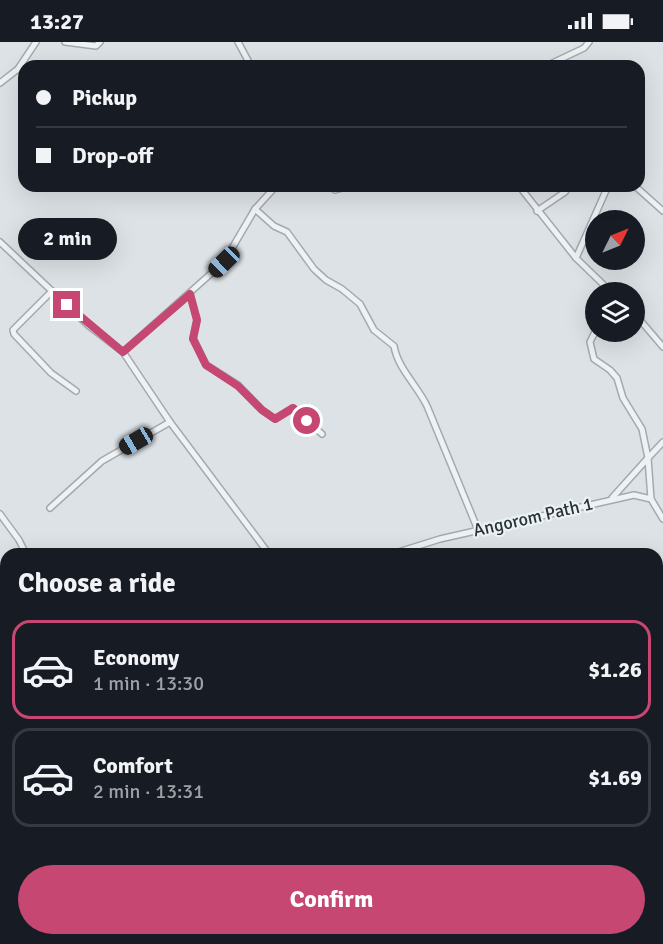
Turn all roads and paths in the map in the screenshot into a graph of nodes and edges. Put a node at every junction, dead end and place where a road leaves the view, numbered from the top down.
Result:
1 (36, 42) edge
2 (65, 42) edge
3 (100, 42) edge
4 (238, 42) edge
5 (589, 42) edge
6 (24, 60) edge
7 (248, 60) edge
8 (559, 60) edge
9 (18, 69) edge
10 (0, 82) edge
11 (271, 192) edge
12 (523, 192) edge
13 (565, 192) edge
14 (605, 192) edge
15 (641, 192) edge
16 (255, 209) junction
17 (537, 211) junction
18 (663, 212) edge
19 (0, 242) edge
20 (576, 258) junction
21 (601, 282) edge
22 (52, 291) junction
23 (190, 294) junction
24 (645, 326) edge
25 (590, 342) edge
26 (663, 347) edge
27 (123, 352) junction
28 (76, 391) dead end
29 (170, 422) junction
30 (322, 434) dead end
31 (663, 442) edge
32 (648, 458) junction
33 (612, 498) junction
34 (651, 500) junction
35 (50, 508) dead end
36 (0, 514) edge
37 (663, 519) edge
38 (478, 530) junction
39 (23, 548) edge
40 (264, 548) edge
41 (414, 548) edge

1 - 6 street
2 - 3 street
4 - 7 street
5 - 8 street
9 - 10 street
11 - 16 street
12 - 17 street
13 - 17 street
14 - 20 street
15 - 18 street
16 - 23 street
16 - 38 street
17 - 20 street
19 - 22 street
20 - 21 street
22 - 27 street
22 - 28 street
23 - 27 street
23 - 30 street
24 - 26 street
25 - 32 street
27 - 29 street
29 - 35 street
29 - 40 street
31 - 32 street
32 - 33 street
32 - 34 street
33 - 34 street, Angorom Path 1
33 - 38 street, Angorom Path 1
34 - 37 street
36 - 39 street
38 - 41 street, Angorom Path 1

